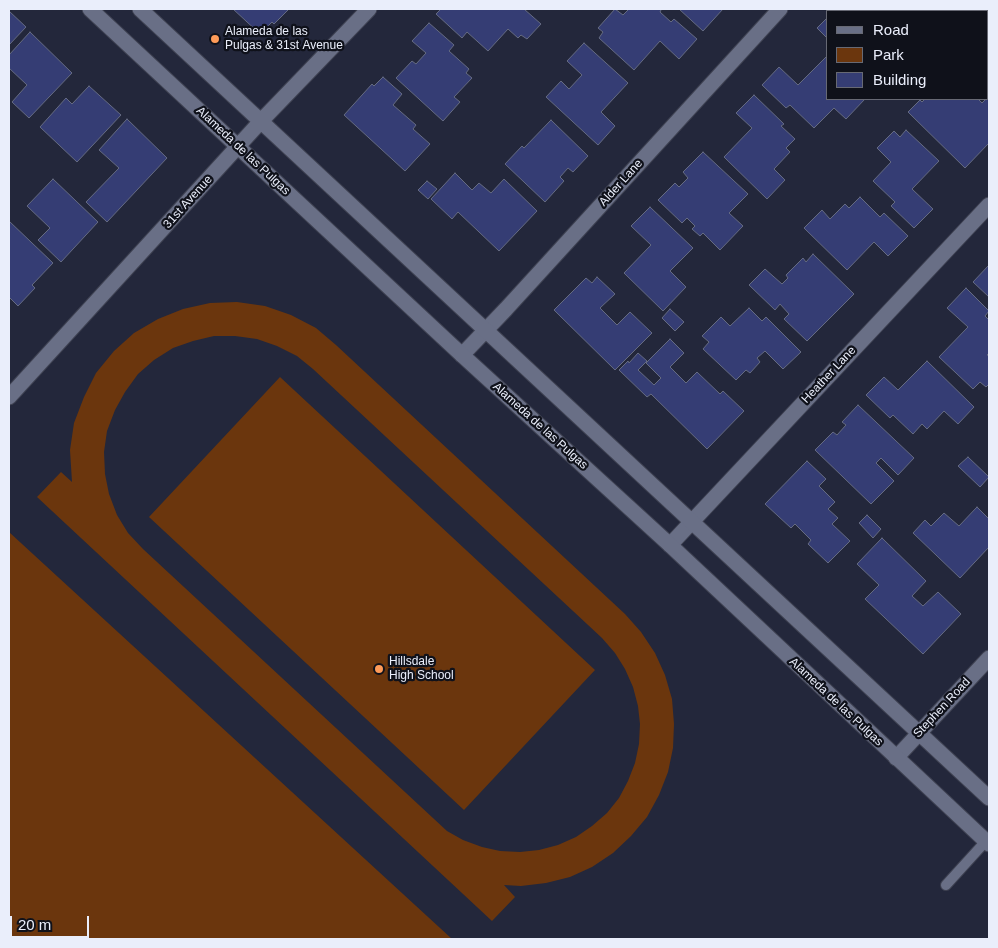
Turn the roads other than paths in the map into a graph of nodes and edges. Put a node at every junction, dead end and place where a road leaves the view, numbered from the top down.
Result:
1 (90, 9) edge
2 (140, 9) edge
3 (369, 9) edge
4 (780, 9) edge
5 (262, 120) junction
6 (239, 146) junction
7 (989, 205) edge
8 (486, 330) junction
9 (462, 355) junction
10 (9, 397) edge
11 (692, 522) junction
12 (670, 545) junction
13 (989, 658) edge
14 (918, 733) junction
15 (896, 758) junction
16 (989, 798) edge
17 (988, 843) edge
18 (946, 885) dead end

1 - 6 main road, Alameda de las Pulgas
2 - 5 main road
3 - 5 main road, 31st Avenue
4 - 8 main road, Alder Lane
5 - 6 main road, 31st Avenue
5 - 8 main road
6 - 9 main road, Alameda de las Pulgas
6 - 10 main road, 31st Avenue
7 - 11 main road, Heather Lane
8 - 9 main road, Alder Lane
8 - 11 main road
9 - 12 main road, Alameda de las Pulgas
11 - 12 main road, Heather Lane
11 - 14 main road
12 - 15 main road, Alameda de las Pulgas
13 - 14 main road, Stephen Road
14 - 15 main road, Stephen Road
14 - 16 main road
15 - 17 main road, Alameda de las Pulgas
17 - 18 lane

